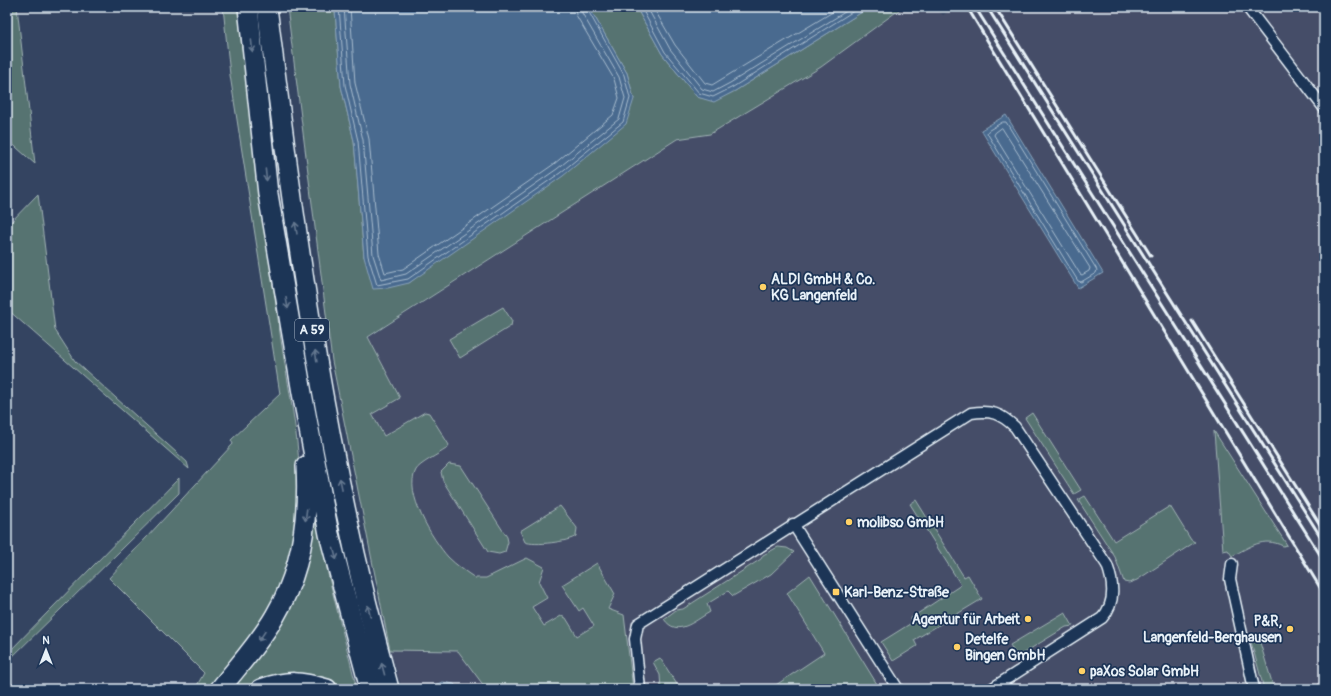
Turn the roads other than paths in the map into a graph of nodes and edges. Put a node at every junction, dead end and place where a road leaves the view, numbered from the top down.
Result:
1 (248, 7) edge
2 (267, 7) edge
3 (1247, 7) edge
4 (1324, 108) edge
5 (302, 392) junction
6 (793, 524) junction
7 (1232, 564) dead end
8 (220, 689) edge
9 (261, 689) edge
10 (327, 689) edge
11 (370, 689) edge
12 (389, 689) edge
13 (640, 689) edge
14 (898, 689) edge
15 (991, 689) edge
16 (1254, 689) edge

1 -> 5 highway, A 59
12 -> 2 highway, A 59
3 - 4 street
5 -> 8 highway
5 -> 11 highway, A 59
6 - 13 street
6 - 14 street
6 - 15 street
7 - 16 street
9 - 10 highway

